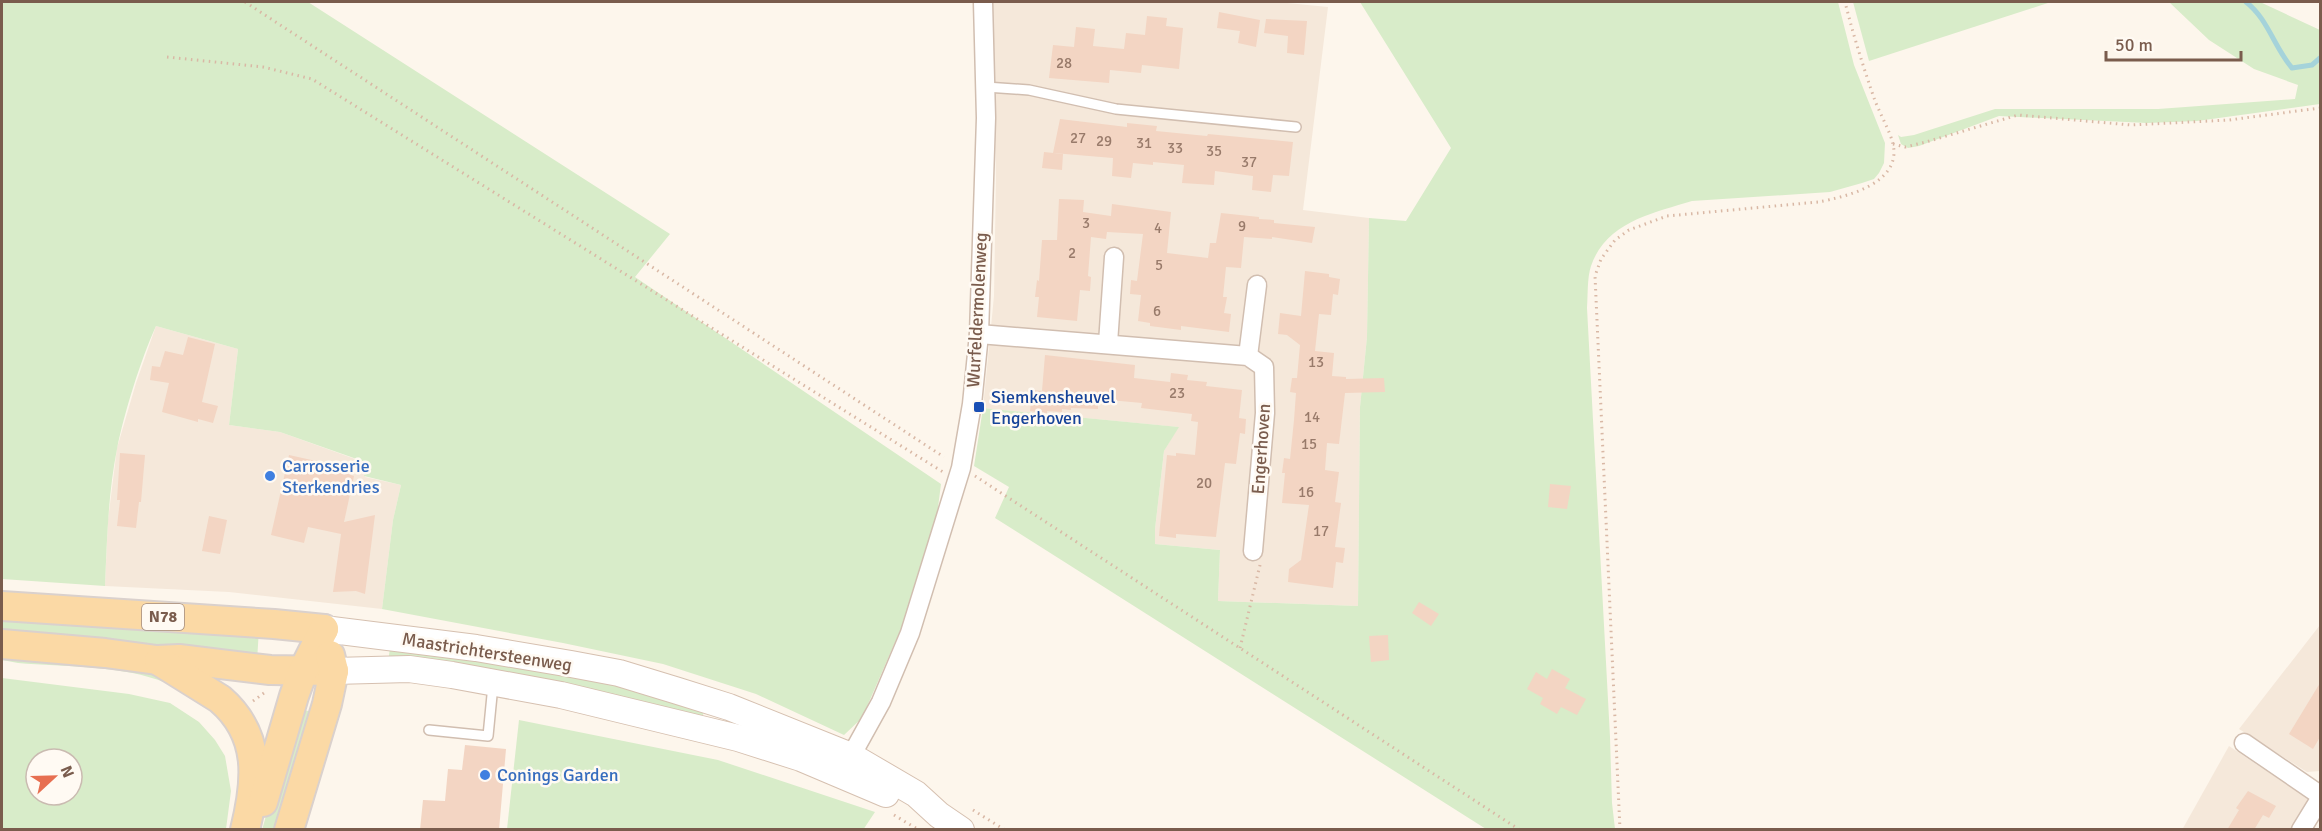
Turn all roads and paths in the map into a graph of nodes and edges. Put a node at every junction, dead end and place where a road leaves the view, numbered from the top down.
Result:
1 (245, 2) edge
2 (982, 2) edge
3 (1845, 2) edge
4 (166, 57) dead end
5 (986, 87) junction
6 (2320, 108) edge
7 (1296, 127) dead end
8 (1893, 144) junction
9 (1114, 257) dead end
10 (1257, 285) dead end
11 (979, 334) junction
12 (1108, 343) junction
13 (1248, 356) junction
14 (959, 474) junction
15 (1253, 551) joint
16 (2, 606) edge
17 (324, 629) junction
18 (2, 644) edge
19 (1240, 648) junction
20 (157, 660) junction
21 (303, 671) junction
22 (334, 671) junction
23 (494, 682) junction
24 (268, 690) dead end
25 (251, 702) dead end
26 (729, 707) junction
27 (429, 730) dead end
28 (723, 735) junction
29 (2244, 743) dead end
30 (846, 765) junction
31 (2320, 797) edge
32 (245, 830) edge
33 (254, 830) edge
34 (289, 830) edge
35 (961, 830) edge
36 (1520, 830) edge
37 (1620, 830) edge
38 (2301, 830) edge

1 - 14 path
2 - 5 street, Wurfeldermolenweg
3 - 8 path
4 - 14 path
5 - 7 lane
5 - 11 street, Wurfeldermolenweg
6 - 8 path
8 - 37 path
9 - 12 street
10 - 13 street
11 - 12 street
11 - 14 street, Wurfeldermolenweg
12 - 13 street
13 - 15 street, Engerhoven
14 - 19 path
14 - 30 street, Wurfeldermolenweg
15 - 19 path
16 - 17 main road, Maastrichtersteenweg / N78
17 - 21 main road
17 - 22 main road
17 - 26 main road, Maastrichtersteenweg
18 - 20 main road, Maastrichtersteenweg
19 - 36 path
20 - 21 main road, Maastrichtersteenweg
20 - 32 main road
21 - 22 main road, Maastrichtersteenweg
21 - 33 main road
22 - 23 main road, Maastrichtersteenweg
22 - 34 main road
23 - 27 lane
23 - 28 main road, Maastrichtersteenweg
24 - 25 path
26 - 28 street
26 - 30 main road, Maastrichtersteenweg
28 - 30 main road, Maastrichtersteenweg
29 - 31 street
30 - 35 main road, Maastrichtersteenweg
31 - 38 street

